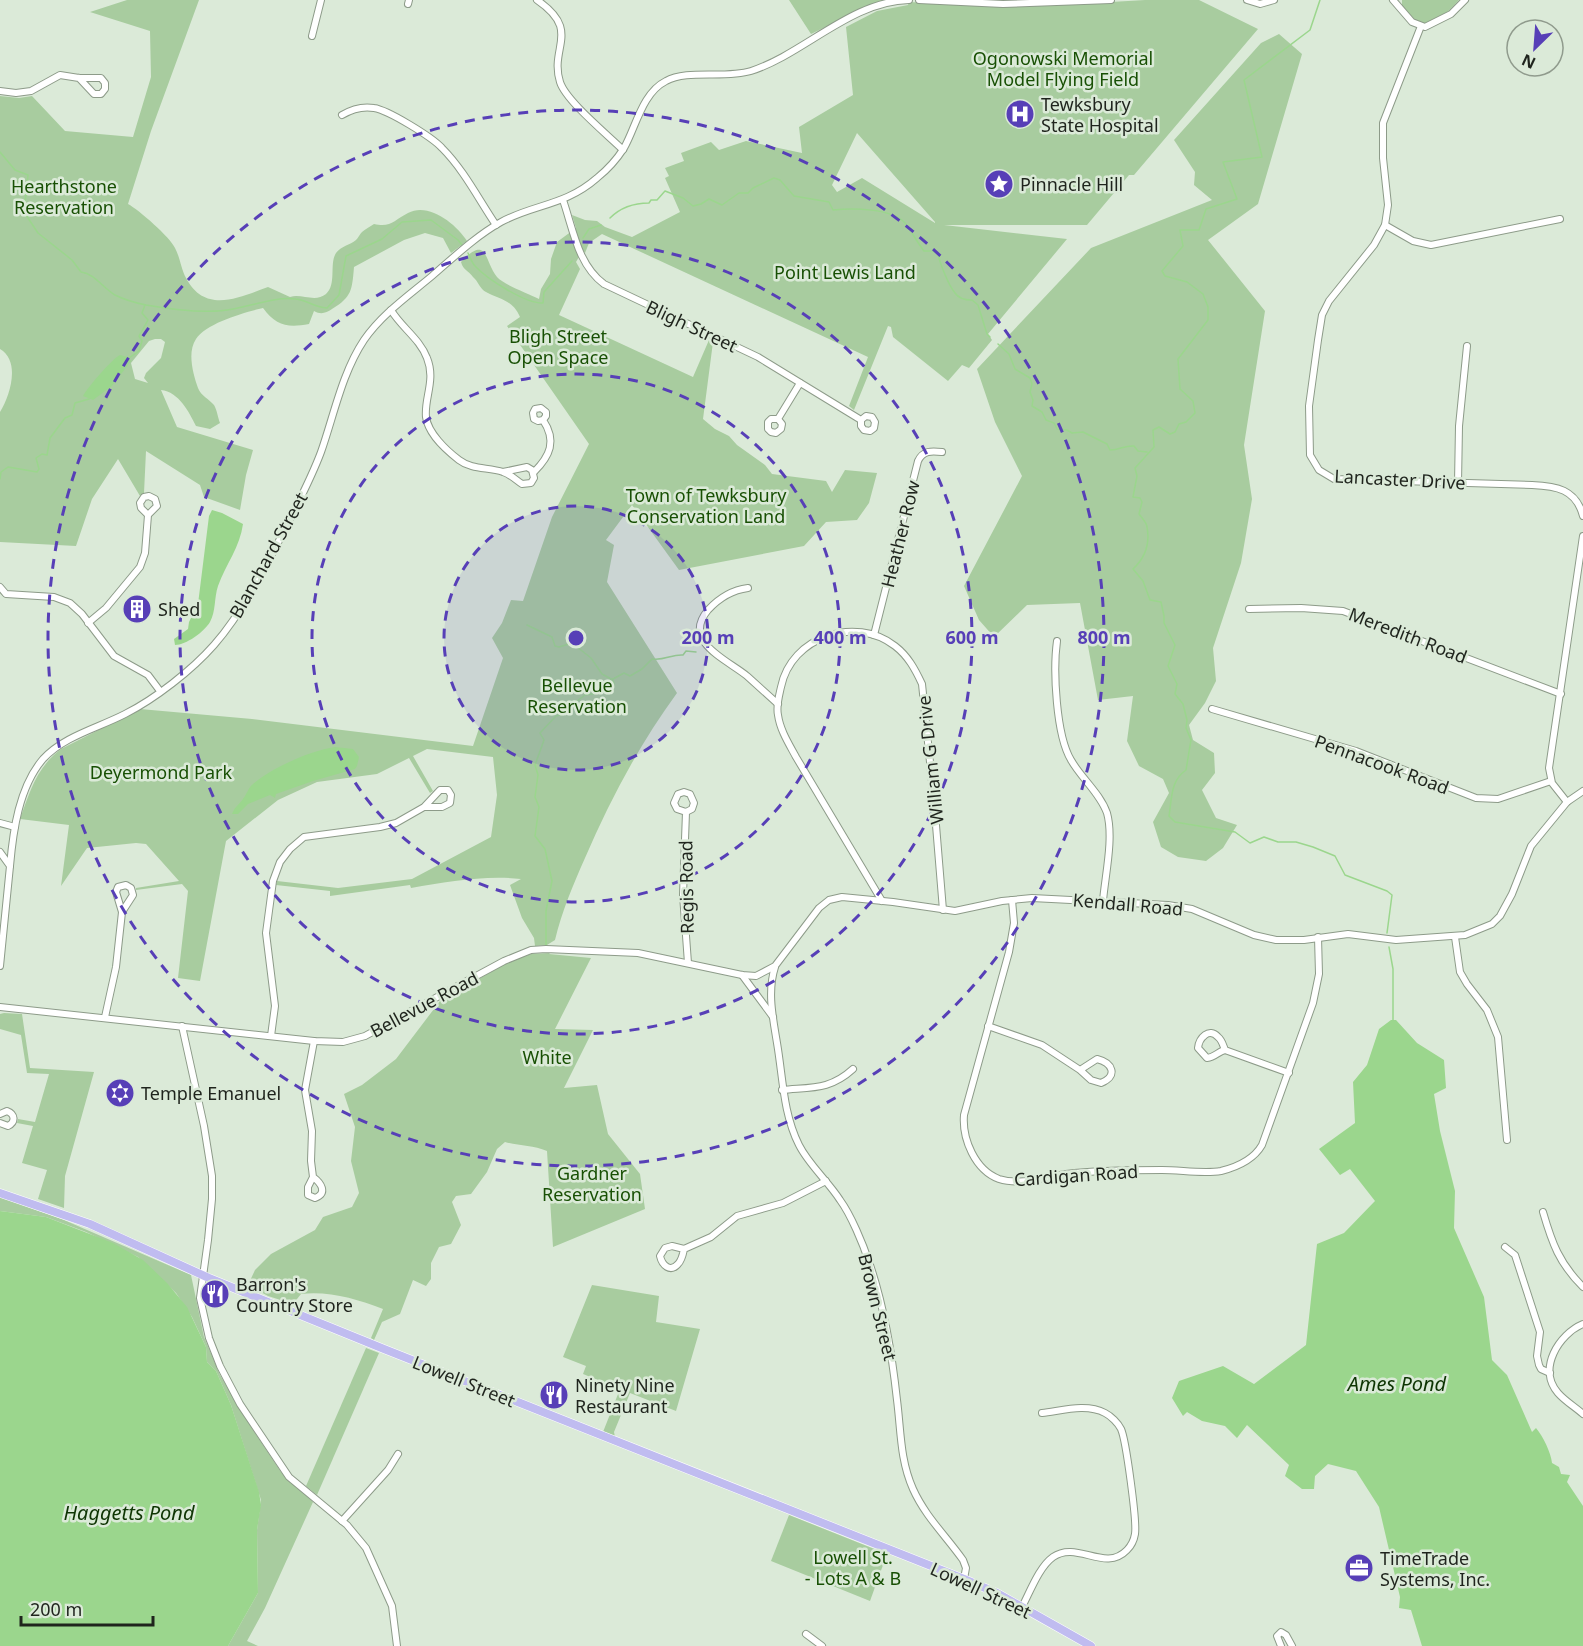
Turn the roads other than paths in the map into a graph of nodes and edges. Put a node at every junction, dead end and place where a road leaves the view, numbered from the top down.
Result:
1 (321, 0) edge
2 (537, 0) edge
3 (909, 0) edge
4 (919, 0) edge
5 (1111, 0) edge
6 (1247, 0) edge
7 (1274, 0) edge
8 (1393, 0) edge
9 (1465, 0) edge
10 (1421, 26) junction
11 (312, 36) dead end
12 (79, 78) dead end
13 (0, 91) edge
14 (342, 115) dead end
15 (622, 150) junction
16 (563, 200) junction
17 (1560, 219) dead end
18 (496, 225) junction
19 (1385, 225) junction
20 (391, 310) junction
21 (1467, 346) dead end
22 (800, 383) junction
23 (778, 419) dead end
24 (543, 420) dead end
25 (861, 420) dead end
26 (942, 452) dead end
27 (504, 472) junction
28 (534, 472) junction
29 (1458, 483) junction
30 (148, 515) dead end
31 (1583, 516) edge
32 (1583, 536) edge
33 (0, 587) edge
34 (748, 588) dead end
35 (6, 594) junction
36 (0, 600) edge
37 (1249, 609) dead end
38 (88, 623) junction
39 (874, 635) junction
40 (1057, 641) dead end
41 (160, 691) junction
42 (1561, 694) junction
43 (778, 704) junction
44 (1212, 709) dead end
45 (1551, 781) junction
46 (1583, 791) edge
47 (1567, 802) junction
48 (424, 807) dead end
49 (686, 812) dead end
50 (0, 823) edge
51 (15, 827) junction
52 (0, 852) edge
53 (10, 866) junction
54 (1012, 900) junction
55 (882, 901) junction
56 (1103, 901) junction
57 (943, 910) junction
58 (122, 912) dead end
59 (1318, 937) junction
60 (1455, 937) junction
61 (688, 963) junction
62 (0, 966) edge
63 (775, 966) junction
64 (742, 975) junction
65 (0, 1007) edge
66 (105, 1017) junction
67 (773, 1018) junction
68 (182, 1026) junction
69 (988, 1026) junction
70 (271, 1036) junction
71 (314, 1041) junction
72 (1226, 1050) junction
73 (853, 1069) dead end
74 (1080, 1070) junction
75 (1288, 1073) junction
76 (783, 1090) junction
77 (0, 1114) edge
78 (0, 1124) edge
79 (1507, 1140) dead end
80 (313, 1177) dead end
81 (826, 1181) junction
82 (0, 1193) edge
83 (1544, 1212) dead end
84 (1505, 1247) dead end
85 (684, 1250) dead end
86 (204, 1275) junction
87 (1583, 1287) edge
88 (1583, 1324) edge
89 (1550, 1373) junction
90 (1042, 1413) dead end
91 (1583, 1414) edge
92 (398, 1455) dead end
93 (342, 1521) junction
94 (964, 1579) junction
95 (1022, 1607) junction
96 (806, 1634) dead end
97 (397, 1646) edge
98 (822, 1646) edge
99 (1090, 1646) edge
100 (1281, 1646) edge
101 (1292, 1646) edge

1 - 11 street
2 - 15 street
3 - 15 street, Blanchard Street
4 - 5 street
6 - 7 street
8 - 10 street
9 - 10 street
10 - 19 street, Lancaster Drive
12 - 13 street
14 - 18 street
15 - 16 street, Blanchard Street
16 - 18 street, Blanchard Street
16 - 22 street, Bligh Street
17 - 19 street
18 - 20 street, Blanchard Street
19 - 29 street, Lancaster Drive
20 - 27 street
20 - 41 street, Blanchard Street
21 - 29 street
22 - 23 street
22 - 25 street, Bligh Street
24 - 28 street
26 - 39 street, Heather Row
27 - 28 street
27 - 28 street
29 - 31 street, Lancaster Drive
30 - 38 street
32 - 42 street
33 - 35 street
34 - 43 street
35 - 36 street
35 - 38 street
37 - 42 street, Meredith Road
38 - 41 street
39 - 43 street, William G Drive
39 - 57 street, William G Drive
40 - 56 street
41 - 51 street, Blanchard Street
42 - 45 street
43 - 55 street, William G Drive
44 - 45 street, Pennacook Road
45 - 47 street
46 - 47 street, Kendall Road
47 - 60 street, Kendall Road
48 - 70 street
49 - 61 street, Regis Road
50 - 51 street
51 - 53 street, Blanchard Street
52 - 53 street
53 - 62 street, Blanchard Street
54 - 56 street, Kendall Road
54 - 57 street, Kendall Road
54 - 69 street, Cardigan Road
55 - 57 street, Kendall Road
55 - 63 street, Kendall Road
56 - 59 street, Kendall Road
58 - 66 street
59 - 60 street, Kendall Road
59 - 75 street, Cardigan Road
60 - 79 street
61 - 64 street, Bellevue Road
61 - 71 street, Bellevue Road
63 - 64 street, Bellevue Road
63 - 67 street, Brown Street
64 - 67 street
65 - 66 street, Bellevue Road
66 - 68 street, Bellevue Road
67 - 76 street, Brown Street
68 - 70 street, Bellevue Road
68 - 86 street
69 - 74 street
69 - 75 street, Cardigan Road
70 - 71 street, Bellevue Road
71 - 80 street
72 - 72 street
72 - 75 street
73 - 76 street
74 - 74 street
76 - 81 street, Brown Street
77 - 78 street
81 - 85 street
81 - 94 street, Brown Street
82 - 86 main road, Lowell Street
83 - 87 street
84 - 89 street
86 - 93 street
86 - 94 main road, Lowell Street
88 - 89 street
89 - 91 street
90 - 95 street
92 - 93 street
93 - 97 street
94 - 95 main road, Lowell Street
95 - 99 main road, Lowell Street
96 - 98 street
100 - 101 street

